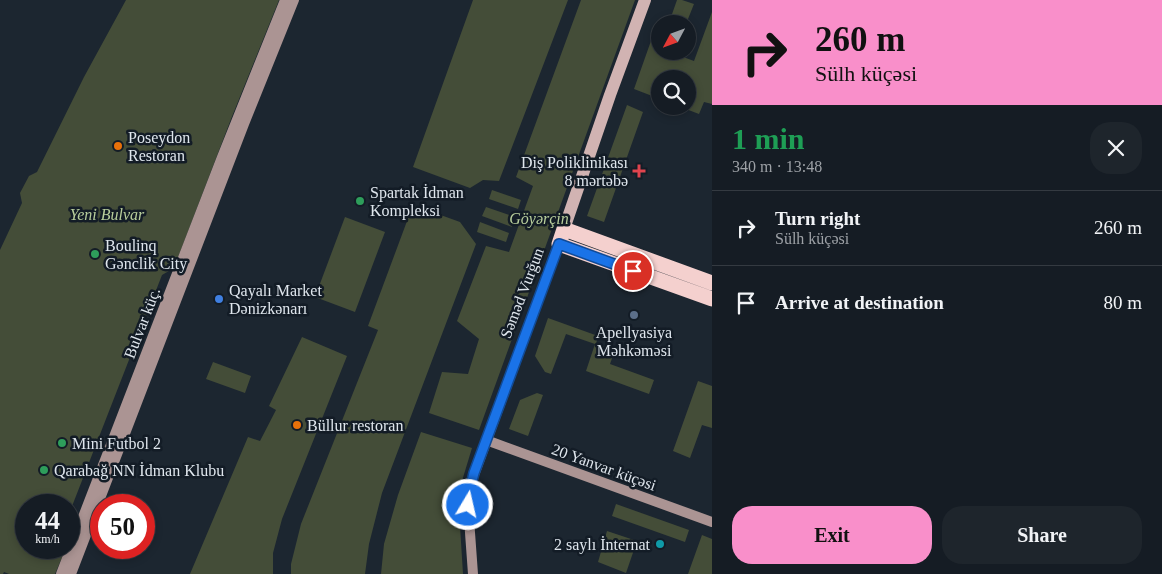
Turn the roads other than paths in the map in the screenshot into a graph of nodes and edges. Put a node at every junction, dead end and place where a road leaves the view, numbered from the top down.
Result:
1 (285, 0) edge
2 (294, 0) edge
3 (646, 0) edge
4 (564, 228) junction
5 (559, 244) junction
6 (712, 284) edge
7 (712, 299) edge
8 (158, 336) junction
9 (486, 440) junction
10 (712, 522) edge
11 (80, 539) edge
12 (70, 559) edge
13 (74, 559) edge
14 (61, 574) edge
15 (71, 574) edge
16 (473, 574) edge

1 - 8 street, Bulvar küç.
2 - 8 street, Bulvar küç.
3 - 4 main road, Səməd Vurğun
4 - 5 highway, Səməd Vurğun
4 - 6 highway
5 - 7 highway
5 - 9 street, Səməd Vurğun
8 - 11 street, Bulvar küç.
9 - 10 street, 20 Yanvar küçəsi
9 - 16 street, Səməd Vurğun
12 - 14 street, Bulvar küç.
13 - 15 street, Bulvar küç.

